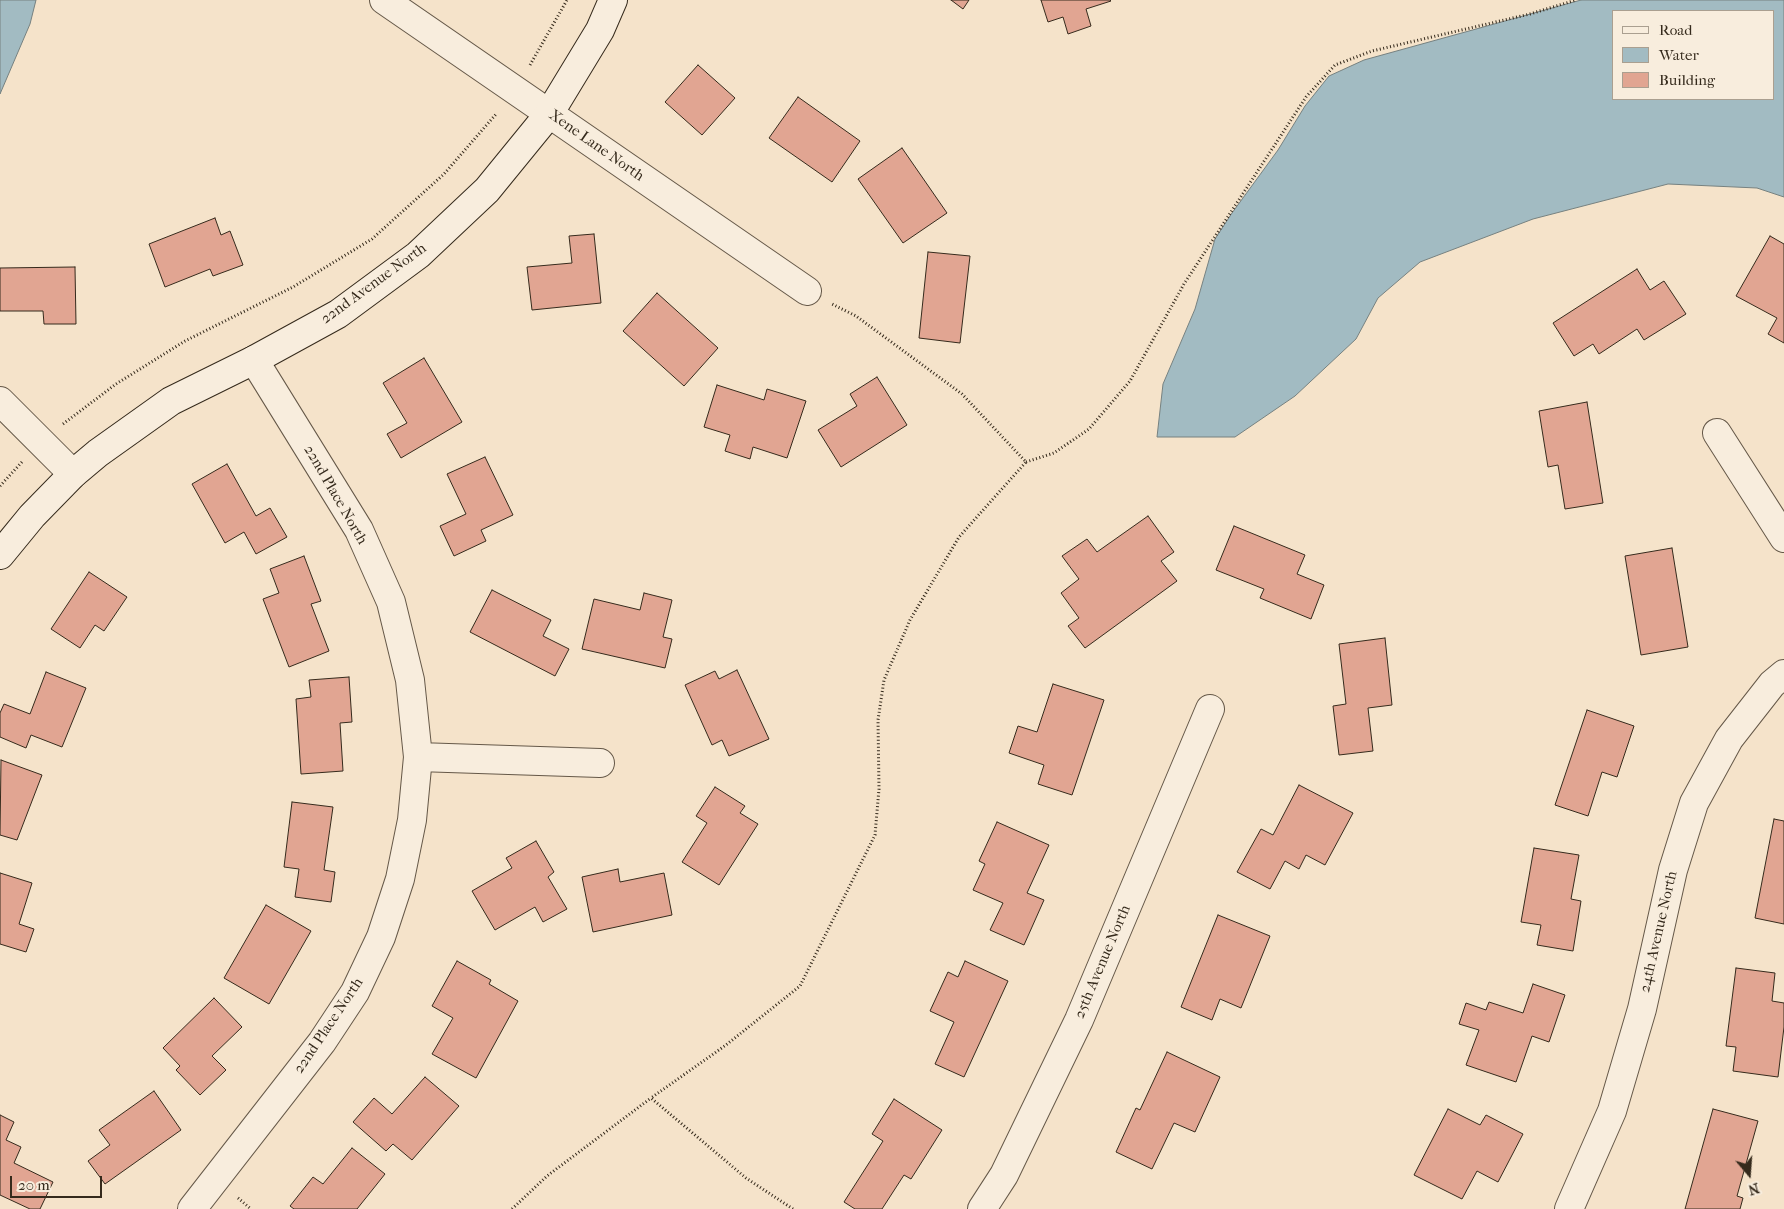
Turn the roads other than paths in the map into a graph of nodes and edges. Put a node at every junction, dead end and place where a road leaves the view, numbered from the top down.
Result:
1 (384, 0) edge
2 (613, 0) edge
3 (549, 114) junction
4 (807, 291) road end
5 (254, 360) junction
6 (0, 401) edge
7 (1717, 433) dead end
8 (73, 474) junction
9 (1784, 538) edge
10 (0, 555) edge
11 (1784, 674) edge
12 (1210, 708) dead end
13 (418, 757) junction
14 (600, 763) dead end
15 (192, 1209) edge
16 (982, 1209) edge
17 (1569, 1209) edge

1 - 3 street, Xene Lane North
2 - 3 street, 22nd Avenue North
3 - 4 street, Xene Lane North
3 - 5 street, 22nd Avenue North
5 - 8 street, 22nd Avenue North
5 - 13 street, 22nd Place North
6 - 8 street
7 - 9 street
8 - 10 street, 22nd Avenue North
11 - 17 street, 24th Avenue North
12 - 16 street, 25th Avenue North
13 - 14 street
13 - 15 street, 22nd Place North

